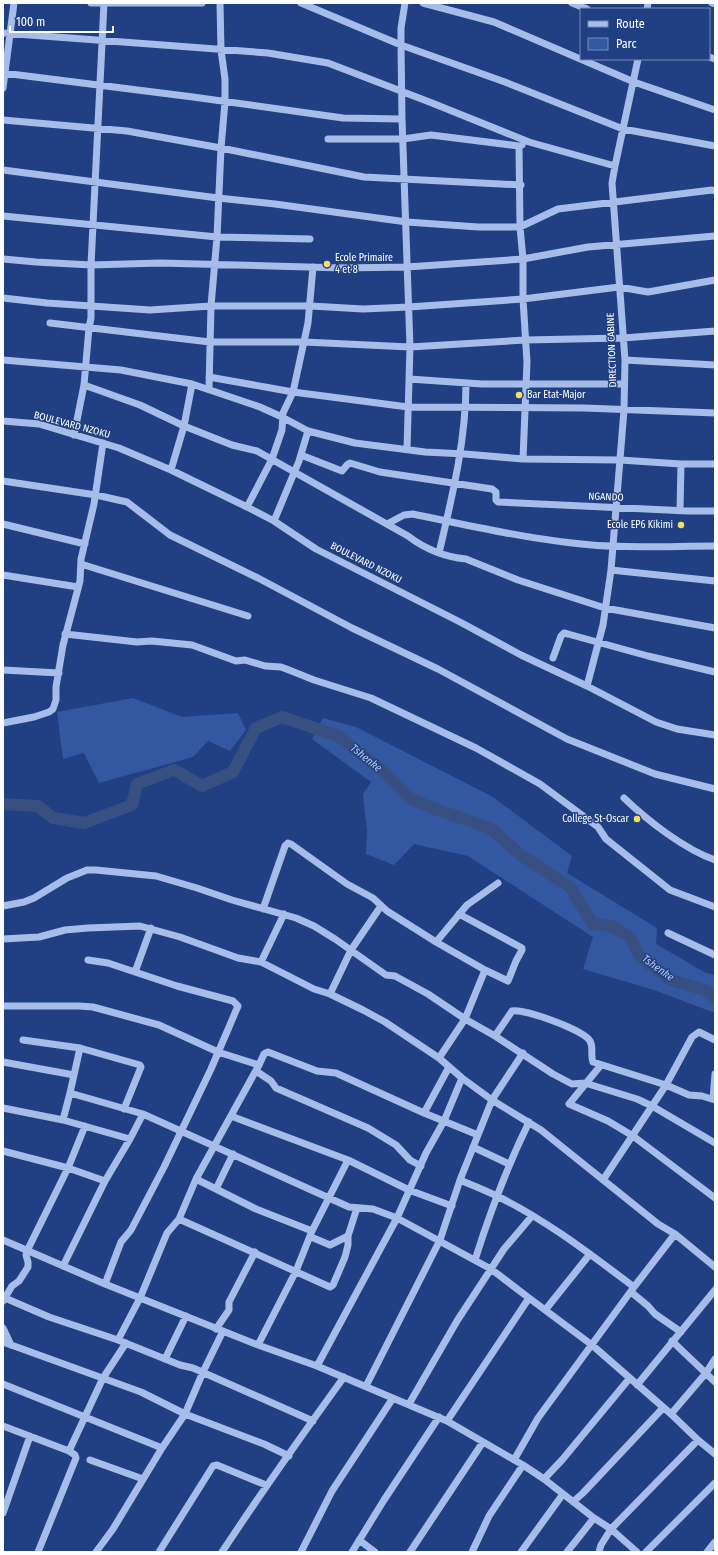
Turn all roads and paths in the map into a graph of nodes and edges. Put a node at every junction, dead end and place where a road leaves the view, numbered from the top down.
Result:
1 (14, 3) edge
2 (91, 3) edge
3 (104, 3) edge
4 (202, 3) edge
5 (220, 3) edge
6 (301, 3) edge
7 (405, 3) edge
8 (422, 3) edge
9 (572, 3) edge
10 (584, 8) edge
11 (7, 33) edge
12 (102, 41) junction
13 (401, 45) junction
14 (221, 50) junction
15 (580, 59) edge
16 (583, 60) edge
17 (638, 60) edge
18 (4, 73) edge
19 (634, 82) junction
20 (100, 86) junction
21 (3, 88) edge
22 (402, 92) junction
23 (225, 102) junction
24 (715, 110) edge
25 (3, 120) edge
26 (402, 120) junction
27 (97, 128) junction
28 (623, 129) junction
29 (328, 139) dead end
30 (403, 139) junction
31 (529, 142) junction
32 (519, 146) junction
33 (715, 146) edge
34 (221, 148) junction
35 (615, 166) junction
36 (3, 170) edge
37 (404, 179) junction
38 (96, 182) junction
39 (521, 185) junction
40 (715, 191) edge
41 (218, 198) junction
42 (613, 202) junction
43 (3, 216) edge
44 (407, 222) junction
45 (93, 224) junction
46 (520, 227) junction
47 (715, 236) edge
48 (217, 237) junction
49 (310, 239) dead end
50 (616, 245) junction
51 (3, 259) edge
52 (523, 259) junction
53 (91, 265) junction
54 (215, 265) junction
55 (313, 267) junction
56 (407, 267) junction
57 (715, 280) edge
58 (619, 287) junction
59 (3, 298) edge
60 (523, 299) junction
61 (91, 306) junction
62 (211, 306) junction
63 (311, 306) junction
64 (409, 307) junction
65 (50, 323) dead end
66 (89, 328) junction
67 (715, 331) edge
68 (623, 338) junction
69 (525, 340) junction
70 (210, 342) junction
71 (304, 342) junction
72 (410, 347) junction
73 (3, 360) edge
74 (625, 360) junction
75 (715, 366) edge
76 (86, 368) junction
77 (210, 377) junction
78 (409, 379) junction
79 (466, 383) junction
80 (192, 384) junction
81 (527, 384) junction
82 (624, 384) junction
83 (84, 385) junction
84 (209, 389) junction
85 (293, 392) junction
86 (408, 407) junction
87 (466, 407) junction
88 (526, 408) junction
89 (624, 410) junction
90 (715, 413) edge
91 (282, 417) junction
92 (3, 421) edge
93 (184, 426) junction
94 (308, 431) junction
95 (74, 435) junction
96 (103, 443) junction
97 (407, 449) junction
98 (460, 454) junction
99 (301, 455) junction
100 (272, 459) junction
101 (523, 459) junction
102 (620, 460) junction
103 (681, 464) junction
104 (715, 464) edge
105 (170, 470) junction
106 (294, 472) junction
107 (3, 481) edge
108 (454, 484) junction
109 (96, 495) junction
110 (247, 507) junction
111 (615, 508) junction
112 (680, 511) junction
113 (715, 511) edge
114 (274, 521) junction
115 (446, 521) junction
116 (3, 524) edge
117 (387, 524) junction
118 (85, 544) junction
119 (612, 546) junction
120 (715, 546) edge
121 (439, 553) junction
122 (81, 564) junction
123 (611, 570) junction
124 (3, 575) edge
125 (715, 581) edge
126 (78, 586) junction
127 (605, 608) junction
128 (248, 616) dead end
129 (715, 628) edge
130 (65, 634) junction
131 (598, 642) junction
132 (553, 658) dead end
133 (3, 670) edge
134 (715, 672) edge
135 (58, 673) junction
136 (587, 686) junction
137 (3, 723) edge
138 (715, 735) edge
139 (715, 789) edge
140 (624, 798) dead end
141 (715, 860) edge
142 (498, 883) dead end
143 (3, 906) edge
144 (381, 906) junction
145 (715, 907) edge
146 (263, 909) junction
147 (284, 914) junction
148 (459, 914) junction
149 (151, 928) junction
150 (668, 933) dead end
151 (3, 939) edge
152 (436, 942) junction
153 (351, 950) junction
154 (715, 955) edge
155 (88, 960) dead end
156 (261, 962) junction
157 (485, 970) junction
158 (135, 972) junction
159 (330, 994) junction
160 (3, 1006) edge
161 (465, 1019) junction
162 (495, 1036) junction
163 (23, 1040) dead end
164 (715, 1040) edge
165 (80, 1048) junction
166 (218, 1052) junction
167 (523, 1053) junction
168 (439, 1058) junction
169 (3, 1062) edge
170 (601, 1065) junction
171 (449, 1067) junction
172 (258, 1068) junction
173 (715, 1074) edge
174 (74, 1076) junction
175 (462, 1078) junction
176 (585, 1084) junction
177 (666, 1085) junction
178 (70, 1093) junction
179 (492, 1100) junction
180 (714, 1100) edge
181 (652, 1106) junction
182 (3, 1108) edge
183 (124, 1109) junction
184 (424, 1113) junction
185 (143, 1114) junction
186 (231, 1116) junction
187 (63, 1120) junction
188 (444, 1121) junction
189 (529, 1122) junction
190 (85, 1126) junction
191 (180, 1132) junction
192 (478, 1135) junction
193 (633, 1136) junction
194 (130, 1139) junction
195 (715, 1144) edge
196 (214, 1146) junction
197 (473, 1147) junction
198 (3, 1151) edge
199 (233, 1154) junction
200 (348, 1160) junction
201 (509, 1164) junction
202 (421, 1166) junction
203 (68, 1168) junction
204 (196, 1179) junction
205 (460, 1180) junction
206 (603, 1180) junction
207 (105, 1181) junction
208 (216, 1189) junction
209 (409, 1190) junction
210 (496, 1196) junction
211 (330, 1198) junction
212 (715, 1198) edge
213 (452, 1206) junction
214 (357, 1208) junction
215 (532, 1216) junction
216 (396, 1218) junction
217 (179, 1219) junction
218 (311, 1234) junction
219 (675, 1234) junction
220 (348, 1236) junction
221 (3, 1240) edge
222 (440, 1240) junction
223 (27, 1251) junction
224 (256, 1252) junction
225 (590, 1254) junction
226 (475, 1260) junction
227 (63, 1266) junction
228 (715, 1267) edge
229 (491, 1269) junction
230 (296, 1271) junction
231 (106, 1284) junction
232 (632, 1289) junction
233 (715, 1290) edge
234 (140, 1298) junction
235 (529, 1298) junction
236 (4, 1300) edge
237 (546, 1310) junction
238 (186, 1316) junction
239 (3, 1328) edge
240 (216, 1328) junction
241 (223, 1331) junction
242 (681, 1332) junction
243 (118, 1340) junction
244 (672, 1341) junction
245 (3, 1342) edge
246 (126, 1343) junction
247 (11, 1345) junction
248 (258, 1345) junction
249 (592, 1345) junction
250 (165, 1359) junction
251 (715, 1359) edge
252 (206, 1365) junction
253 (317, 1366) junction
254 (193, 1368) junction
255 (203, 1372) junction
256 (706, 1373) junction
257 (344, 1377) junction
258 (103, 1378) junction
259 (629, 1379) junction
260 (715, 1382) edge
261 (3, 1384) edge
262 (637, 1385) junction
263 (366, 1386) junction
264 (393, 1398) junction
265 (409, 1404) junction
266 (663, 1408) junction
267 (185, 1414) junction
268 (671, 1414) junction
269 (85, 1417) junction
270 (439, 1417) junction
271 (313, 1420) junction
272 (447, 1421) junction
273 (3, 1426) edge
274 (30, 1436) junction
275 (698, 1440) junction
276 (483, 1442) junction
277 (162, 1448) junction
278 (69, 1451) junction
279 (715, 1454) edge
280 (289, 1456) junction
281 (90, 1460) dead end
282 (514, 1460) junction
283 (523, 1465) junction
284 (143, 1479) junction
285 (544, 1479) junction
286 (715, 1483) edge
287 (266, 1485) junction
288 (563, 1494) junction
289 (573, 1502) junction
290 (4, 1509) edge
291 (594, 1518) junction
292 (611, 1529) junction
293 (359, 1540) junction
294 (715, 1542) edge
295 (38, 1552) edge
296 (96, 1552) edge
297 (159, 1552) edge
298 (222, 1552) edge
299 (301, 1552) edge
300 (352, 1552) edge
301 (376, 1552) edge
302 (410, 1552) edge
303 (472, 1552) edge
304 (521, 1552) edge
305 (567, 1552) edge
306 (599, 1552) edge
307 (637, 1552) edge
308 (646, 1552) edge
309 (707, 1552) edge

1 - 11 street
2 - 3 street
3 - 4 street
3 - 12 street
5 - 14 street
6 - 13 street
7 - 13 street
8 - 15 street
9 - 10 street
11 - 12 street
11 - 18 street
12 - 14 street
12 - 20 street
13 - 22 street
13 - 28 street
14 - 22 street
14 - 23 street
16 - 19 street
17 - 19 street, DIRECTION CABINE
18 - 20 street
18 - 21 street
19 - 24 street
19 - 28 street, DIRECTION CABINE
20 - 23 street
20 - 27 street
22 - 26 street
22 - 31 street
23 - 26 street
23 - 34 street
25 - 27 street
26 - 30 street
27 - 34 street
27 - 38 street
28 - 33 street
28 - 35 street, DIRECTION CABINE
29 - 30 street
30 - 32 street
30 - 37 street
31 - 32 street
31 - 35 street
32 - 39 street
34 - 37 street
34 - 41 street
35 - 42 street, DIRECTION CABINE
36 - 38 street
37 - 39 street
37 - 44 street
38 - 41 street
38 - 45 street
39 - 46 street
40 - 42 street
41 - 44 street
41 - 48 street
42 - 46 street
42 - 50 street, DIRECTION CABINE
43 - 45 street
44 - 46 street
44 - 56 street
45 - 48 street
45 - 53 street
46 - 52 street
47 - 50 street
48 - 49 street
48 - 54 street
50 - 52 street
50 - 58 street, DIRECTION CABINE
51 - 53 street
52 - 56 street
52 - 60 street
53 - 54 street
53 - 61 street
54 - 55 street
54 - 62 street
55 - 56 street
55 - 63 street
56 - 64 street
57 - 58 street
58 - 60 street
58 - 68 street, DIRECTION CABINE
59 - 61 street
60 - 64 street
60 - 69 street
61 - 62 street
61 - 66 street
62 - 63 street
62 - 70 street
63 - 64 street
63 - 71 street
64 - 72 street
65 - 66 street
66 - 70 street
66 - 76 street
67 - 68 street
68 - 69 street
68 - 74 street, DIRECTION CABINE
69 - 72 street
69 - 81 street
70 - 71 street
70 - 77 street
71 - 72 street
71 - 85 street
72 - 78 street
73 - 76 street
74 - 75 street
74 - 82 street, DIRECTION CABINE
76 - 80 street
76 - 83 street
77 - 84 street
77 - 85 street
78 - 79 street
78 - 86 street
79 - 81 street
79 - 87 street
80 - 84 street
80 - 93 street
81 - 82 street
81 - 88 street
82 - 89 street, DIRECTION CABINE
83 - 93 street
83 - 95 street
84 - 91 street
85 - 86 street
85 - 91 street
86 - 87 street
86 - 97 street
87 - 88 street
87 - 98 street
88 - 89 street
88 - 101 street
89 - 90 street
89 - 102 street, DIRECTION CABINE
91 - 94 street
91 - 100 street
92 - 95 street, BOULEVARD NZOKU
93 - 100 street
93 - 105 street
94 - 97 street
94 - 99 street
95 - 96 street, BOULEVARD NZOKU
96 - 105 street, BOULEVARD NZOKU
96 - 109 street
97 - 98 street
98 - 101 street
98 - 108 street
99 - 106 street
99 - 108 street
100 - 106 street
100 - 110 street
101 - 102 street
102 - 103 street
102 - 111 street, DIRECTION CABINE
103 - 104 street
103 - 112 street
105 - 110 street, BOULEVARD NZOKU
106 - 114 street
106 - 117 street
107 - 109 street
108 - 111 street, NGANDO
108 - 115 street
109 - 118 street
109 - 139 street
110 - 114 street, BOULEVARD NZOKU
111 - 112 street, NGANDO
111 - 119 street, DIRECTION CABINE
112 - 113 street, NGANDO
114 - 136 street, BOULEVARD NZOKU
115 - 117 street
115 - 119 street
115 - 121 street
116 - 118 street
117 - 121 street
118 - 122 street
119 - 120 street
119 - 123 street, DIRECTION CABINE
121 - 127 street
122 - 126 street
122 - 128 street
123 - 125 street
123 - 127 street, DIRECTION CABINE
124 - 126 street
126 - 130 street
127 - 129 street
127 - 131 street, DIRECTION CABINE
130 - 135 street
130 - 145 street
131 - 132 street
131 - 134 street
131 - 136 street, DIRECTION CABINE
133 - 135 street
135 - 137 street
136 - 138 street, BOULEVARD NZOKU
140 - 141 street
142 - 148 street
143 - 146 street
144 - 146 street
144 - 152 street
144 - 153 street
146 - 147 street
147 - 153 street
147 - 156 street
148 - 152 street
148 - 157 street
149 - 151 street
149 - 156 street
149 - 158 street
150 - 154 street
152 - 157 street
153 - 159 street
153 - 161 street
155 - 158 street
156 - 159 street
157 - 161 street
158 - 166 street
159 - 168 street
160 - 166 street
161 - 162 street
161 - 168 street
162 - 167 street
162 - 170 street
163 - 165 street
164 - 177 street
165 - 174 street
165 - 183 street
166 - 172 street
166 - 191 street
167 - 176 street
167 - 179 street
168 - 171 street
169 - 174 street
170 - 176 street
170 - 177 street
171 - 175 street
171 - 184 street
172 - 184 street
172 - 186 street
172 - 202 street
173 - 180 street
174 - 178 street
175 - 179 street
175 - 188 street
176 - 181 street
176 - 193 street
177 - 180 street
177 - 181 street
178 - 183 street
178 - 187 street
179 - 189 street
179 - 192 street
181 - 193 street
181 - 195 street
182 - 187 street
183 - 185 street
184 - 188 street
185 - 191 street
185 - 194 street
186 - 196 street
186 - 200 street
187 - 190 street
188 - 192 street
188 - 202 street
189 - 201 street
189 - 206 street
190 - 194 street
190 - 203 street
191 - 196 street
191 - 231 street
192 - 197 street
193 - 206 street
193 - 212 street
194 - 207 street
196 - 199 street
196 - 204 street
197 - 201 street
197 - 205 street
198 - 203 street
199 - 208 street
199 - 211 street
200 - 209 street
200 - 211 street
201 - 210 street
202 - 209 street
203 - 207 street
203 - 223 street
204 - 208 street
204 - 217 street
205 - 210 street
205 - 213 street
206 - 219 street
207 - 227 street
208 - 218 street
209 - 213 street
209 - 216 street
210 - 215 street
210 - 226 street
211 - 214 street
211 - 218 street
213 - 222 street
214 - 216 street
214 - 220 street
215 - 225 street
215 - 229 street
216 - 222 street
216 - 253 street
217 - 224 street
217 - 234 street
218 - 220 street
218 - 230 street
219 - 228 street
219 - 232 street
220 - 230 street
221 - 223 street
222 - 226 street
222 - 263 street
223 - 227 street
223 - 236 street
224 - 230 street
224 - 240 street
225 - 232 street
225 - 237 street
226 - 229 street
227 - 231 street
229 - 235 street
229 - 265 street
230 - 248 street
231 - 234 street
232 - 242 street
232 - 249 street
233 - 242 street
234 - 238 street
234 - 243 street
235 - 237 street
235 - 272 street
236 - 243 street
237 - 249 street
238 - 240 street
238 - 250 street
239 - 247 street
240 - 241 street
241 - 248 street
241 - 252 street
242 - 244 street
243 - 246 street
244 - 256 street
244 - 262 street
245 - 247 street
246 - 250 street
246 - 258 street
247 - 258 street
248 - 253 street
249 - 259 street
249 - 282 street
250 - 254 street
251 - 256 street
252 - 254 street
252 - 255 street
253 - 257 street
254 - 255 street
255 - 267 street
255 - 271 street
256 - 260 street
256 - 268 street
257 - 263 street
257 - 271 street
258 - 267 street
258 - 269 street
259 - 262 street
259 - 285 street
261 - 269 street
262 - 266 street
263 - 264 street
264 - 265 street
264 - 299 street
265 - 270 street
266 - 268 street
266 - 289 street
267 - 277 street
267 - 280 street
268 - 275 street
269 - 277 street
269 - 278 street
270 - 272 street
270 - 293 street
271 - 280 street
272 - 276 street
273 - 274 street
274 - 278 street
274 - 290 street
275 - 279 street
275 - 292 street
276 - 282 street
276 - 302 street
277 - 284 street
278 - 295 street
280 - 287 street
281 - 284 street
282 - 283 street
283 - 285 street
283 - 303 street
284 - 296 street
285 - 288 street
286 - 308 street
287 - 297 street
287 - 298 street
288 - 289 street
288 - 304 street
289 - 291 street
291 - 292 street
291 - 305 street
292 - 306 street
292 - 307 street
293 - 300 street
293 - 301 street
294 - 309 street

